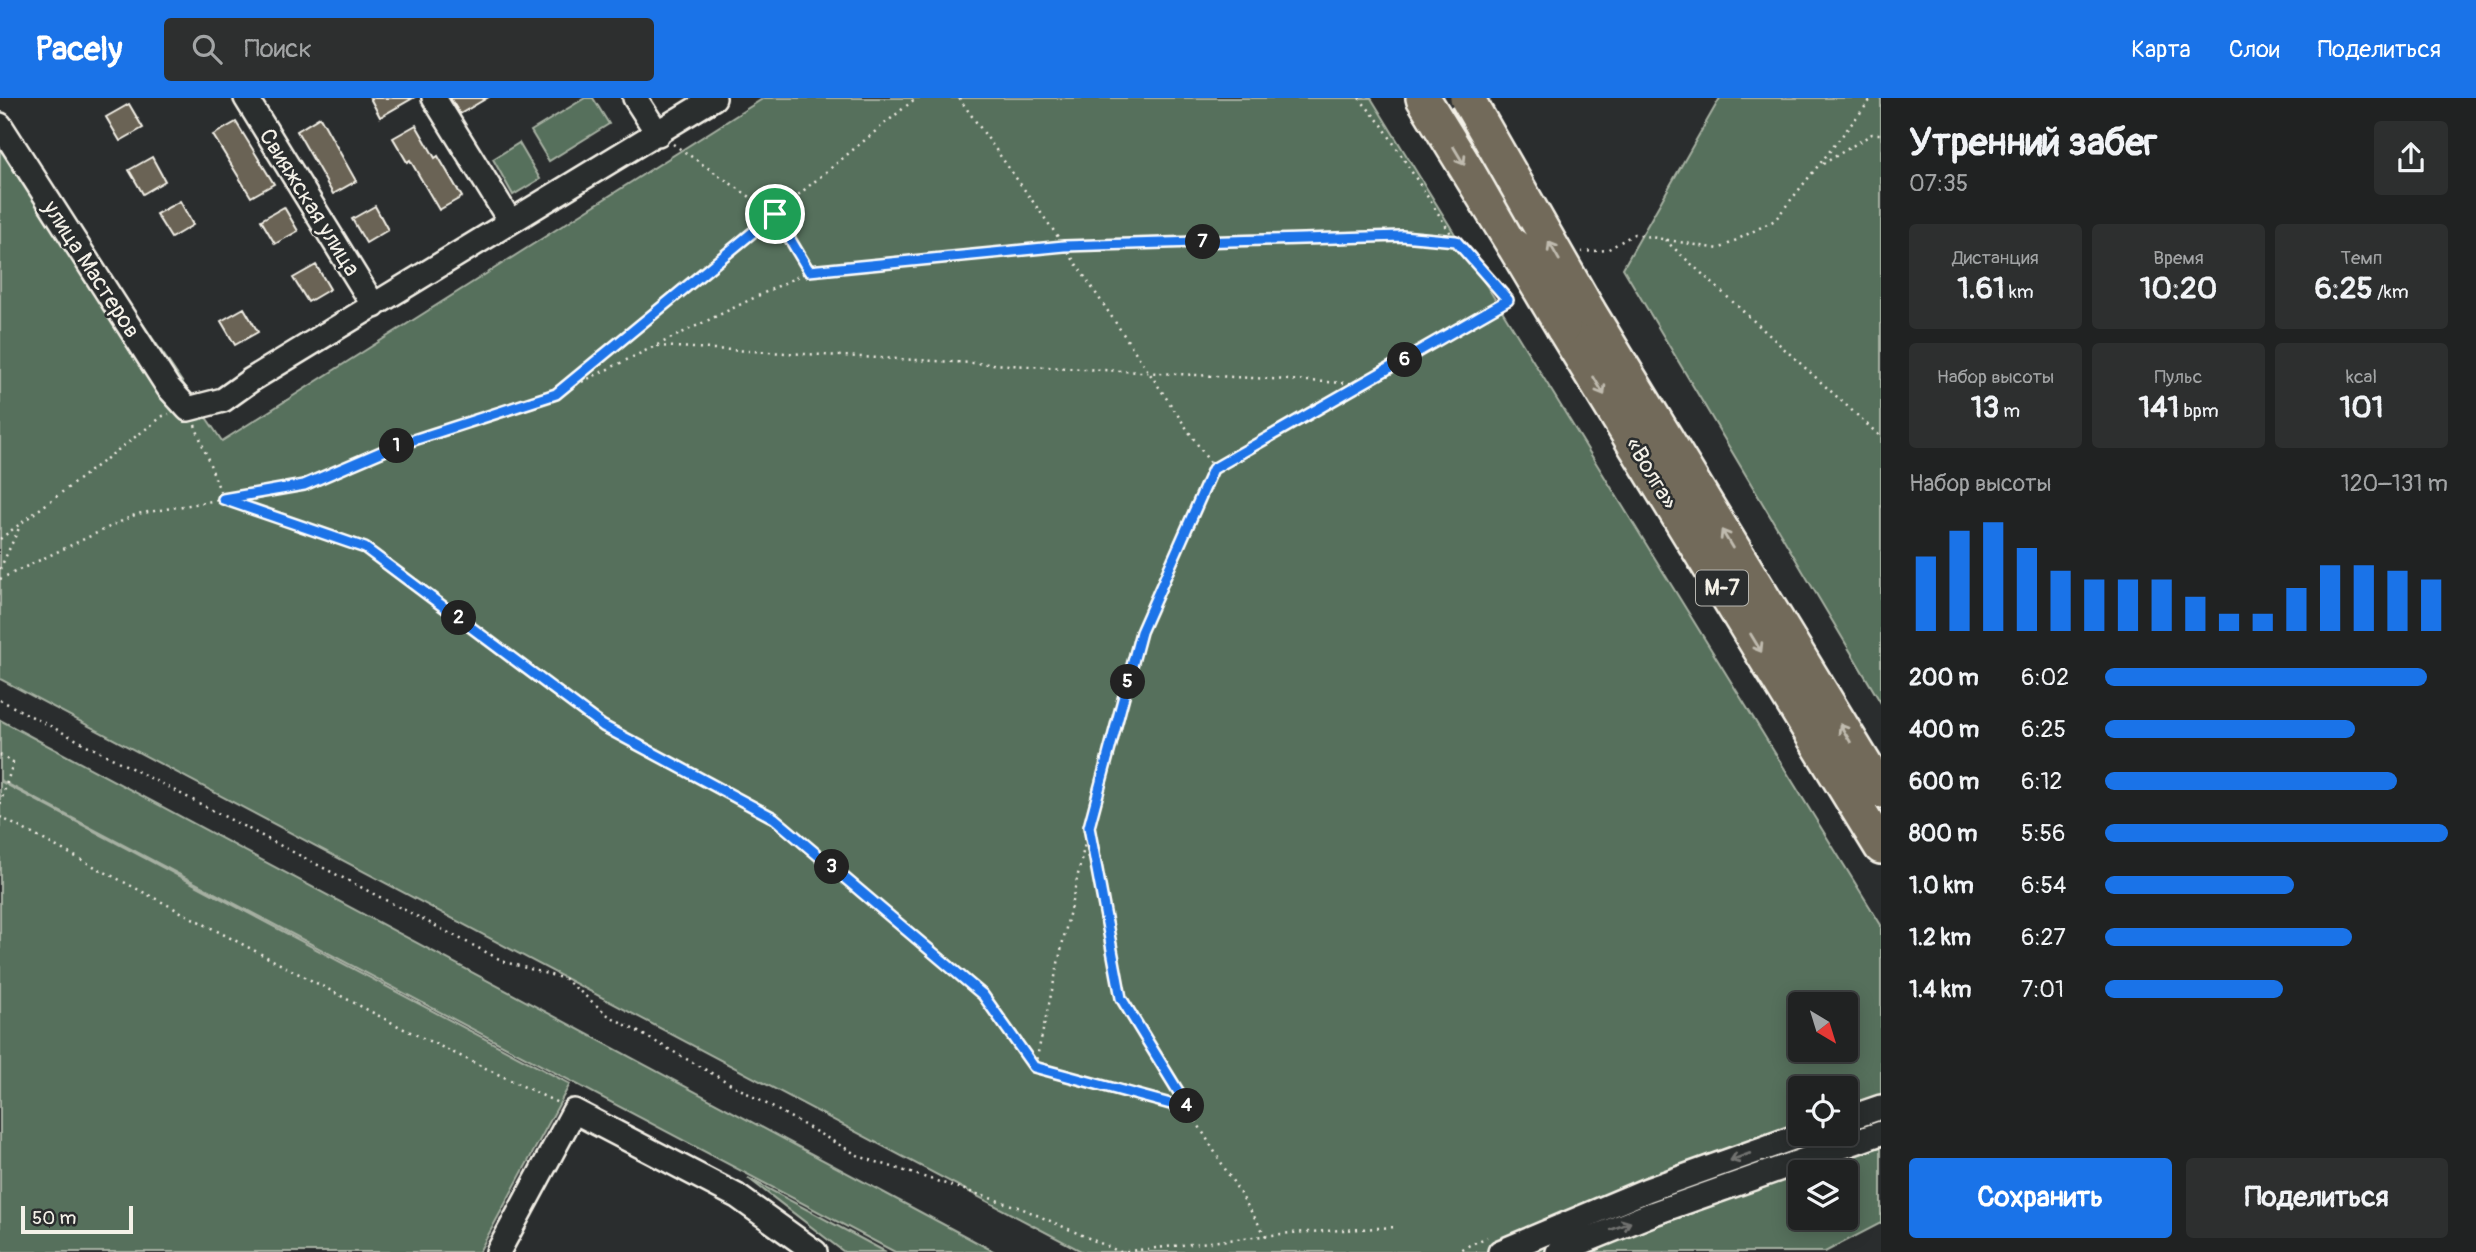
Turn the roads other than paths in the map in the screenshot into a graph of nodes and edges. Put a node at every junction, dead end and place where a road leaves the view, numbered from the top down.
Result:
1 (246, 98) edge
2 (434, 98) edge
3 (635, 98) edge
4 (714, 98) edge
5 (1423, 98) edge
6 (1467, 98) edge
7 (0, 125) edge
8 (658, 134) junction
9 (510, 221) junction
10 (373, 306) junction
11 (1576, 319) junction
12 (1881, 791) edge
13 (1881, 847) edge
14 (1881, 1107) edge
15 (1858, 1115) edge
16 (1881, 1133) edge
17 (1788, 1140) edge
18 (498, 1252) edge
19 (815, 1252) edge
20 (1500, 1252) edge
21 (1558, 1252) edge

1 - 10 street, Свияжская улица
2 - 9 street
3 - 8 street
4 - 8 street
5 -> 11 highway, «Волга» / М-7, bridge
11 -> 6 highway, «Волга» / М-7, bridge
7 - 10 street, улица Мастеров
8 - 9 street
9 - 10 street
12 -> 11 highway, «Волга» / М-7
11 -> 13 highway, «Волга» / М-7
14 - 15 street
21 -> 16 street
17 -> 20 street
18 - 19 street

